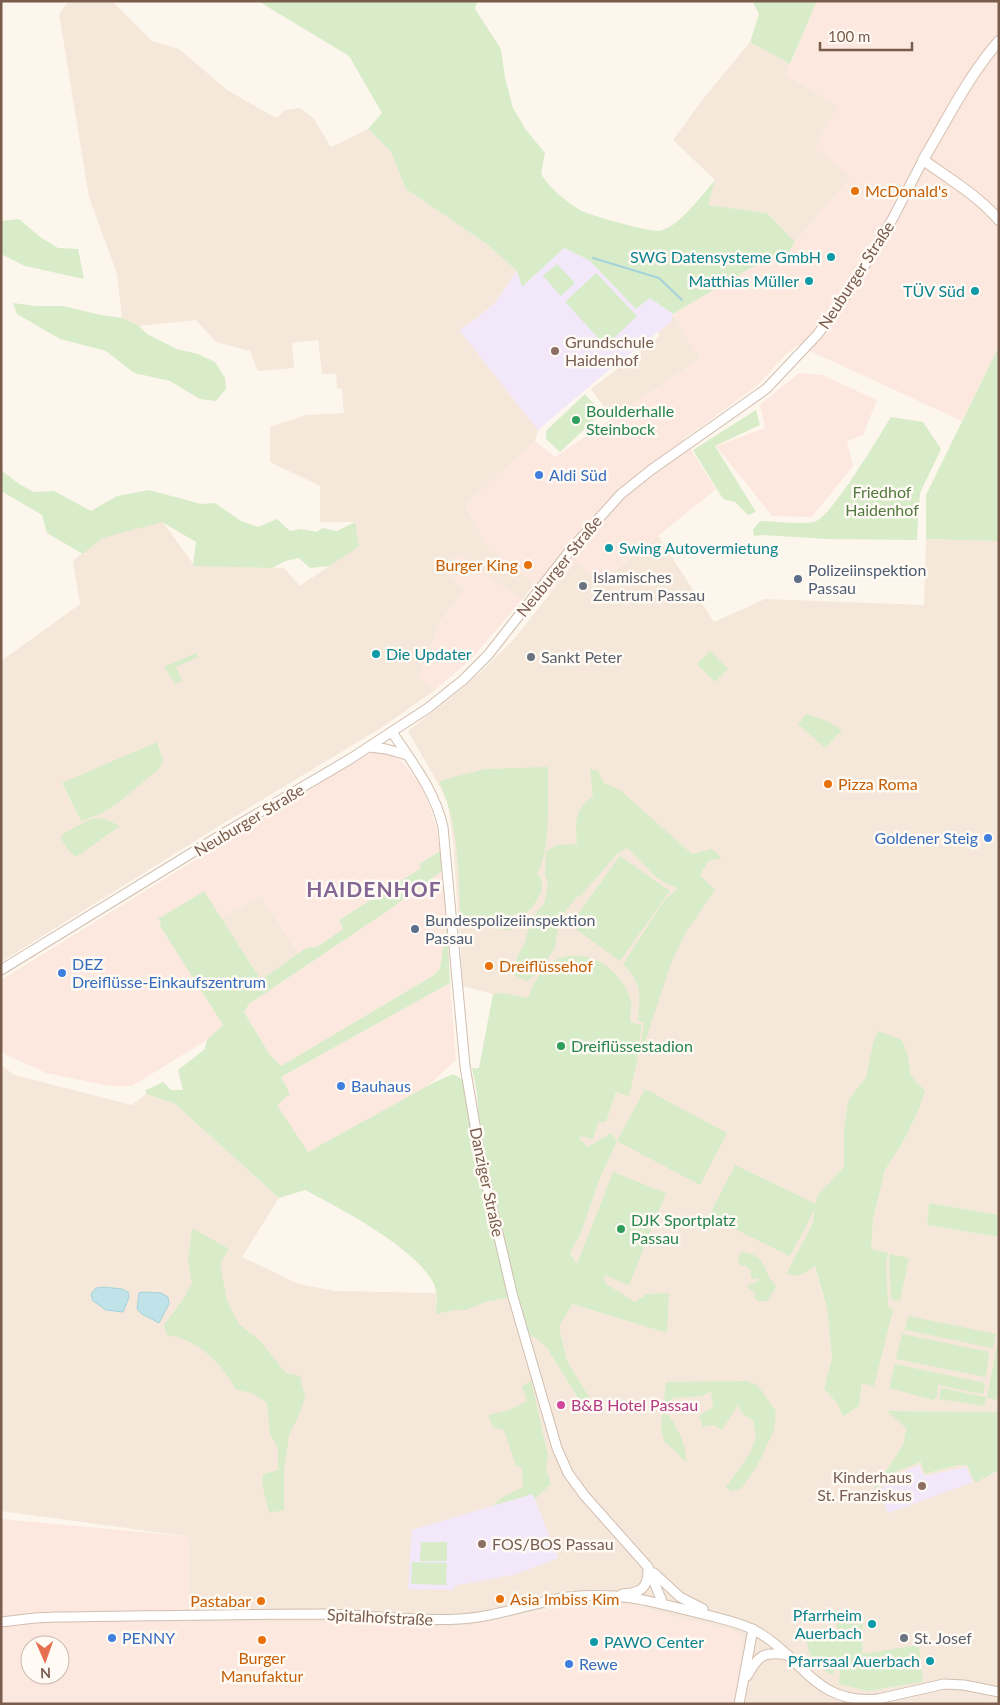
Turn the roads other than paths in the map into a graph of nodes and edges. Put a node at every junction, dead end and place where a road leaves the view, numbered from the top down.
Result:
1 (999, 41) edge
2 (923, 160) junction
3 (999, 220) edge
4 (392, 732) junction
5 (369, 747) junction
6 (407, 754) junction
7 (1, 970) edge
8 (648, 1567) junction
9 (607, 1596) junction
10 (663, 1604) junction
11 (1, 1622) edge
12 (733, 1622) junction
13 (752, 1629) junction
14 (788, 1655) junction
15 (744, 1681) junction
16 (999, 1692) edge
17 (739, 1704) edge

1 - 2 main road, Neuburger Straße
2 - 3 main road
2 - 4 street, Neuburger Straße
4 - 5 street, Neuburger Straße
4 - 6 street, Danziger Straße
5 - 6 street
5 - 7 street, Neuburger Straße
6 - 8 street, Danziger Straße
8 - 9 street
8 - 10 street, Danziger Straße
8 - 12 street
9 - 10 street, Spitalhofstraße
9 - 11 street, Spitalhofstraße
10 - 12 street, Spitalhofstraße
12 - 13 street, Spitalhofstraße
13 - 14 street, Spitalhofstraße
13 - 15 street
14 - 15 street
14 - 16 street, Spitalhofstraße
15 - 17 street

